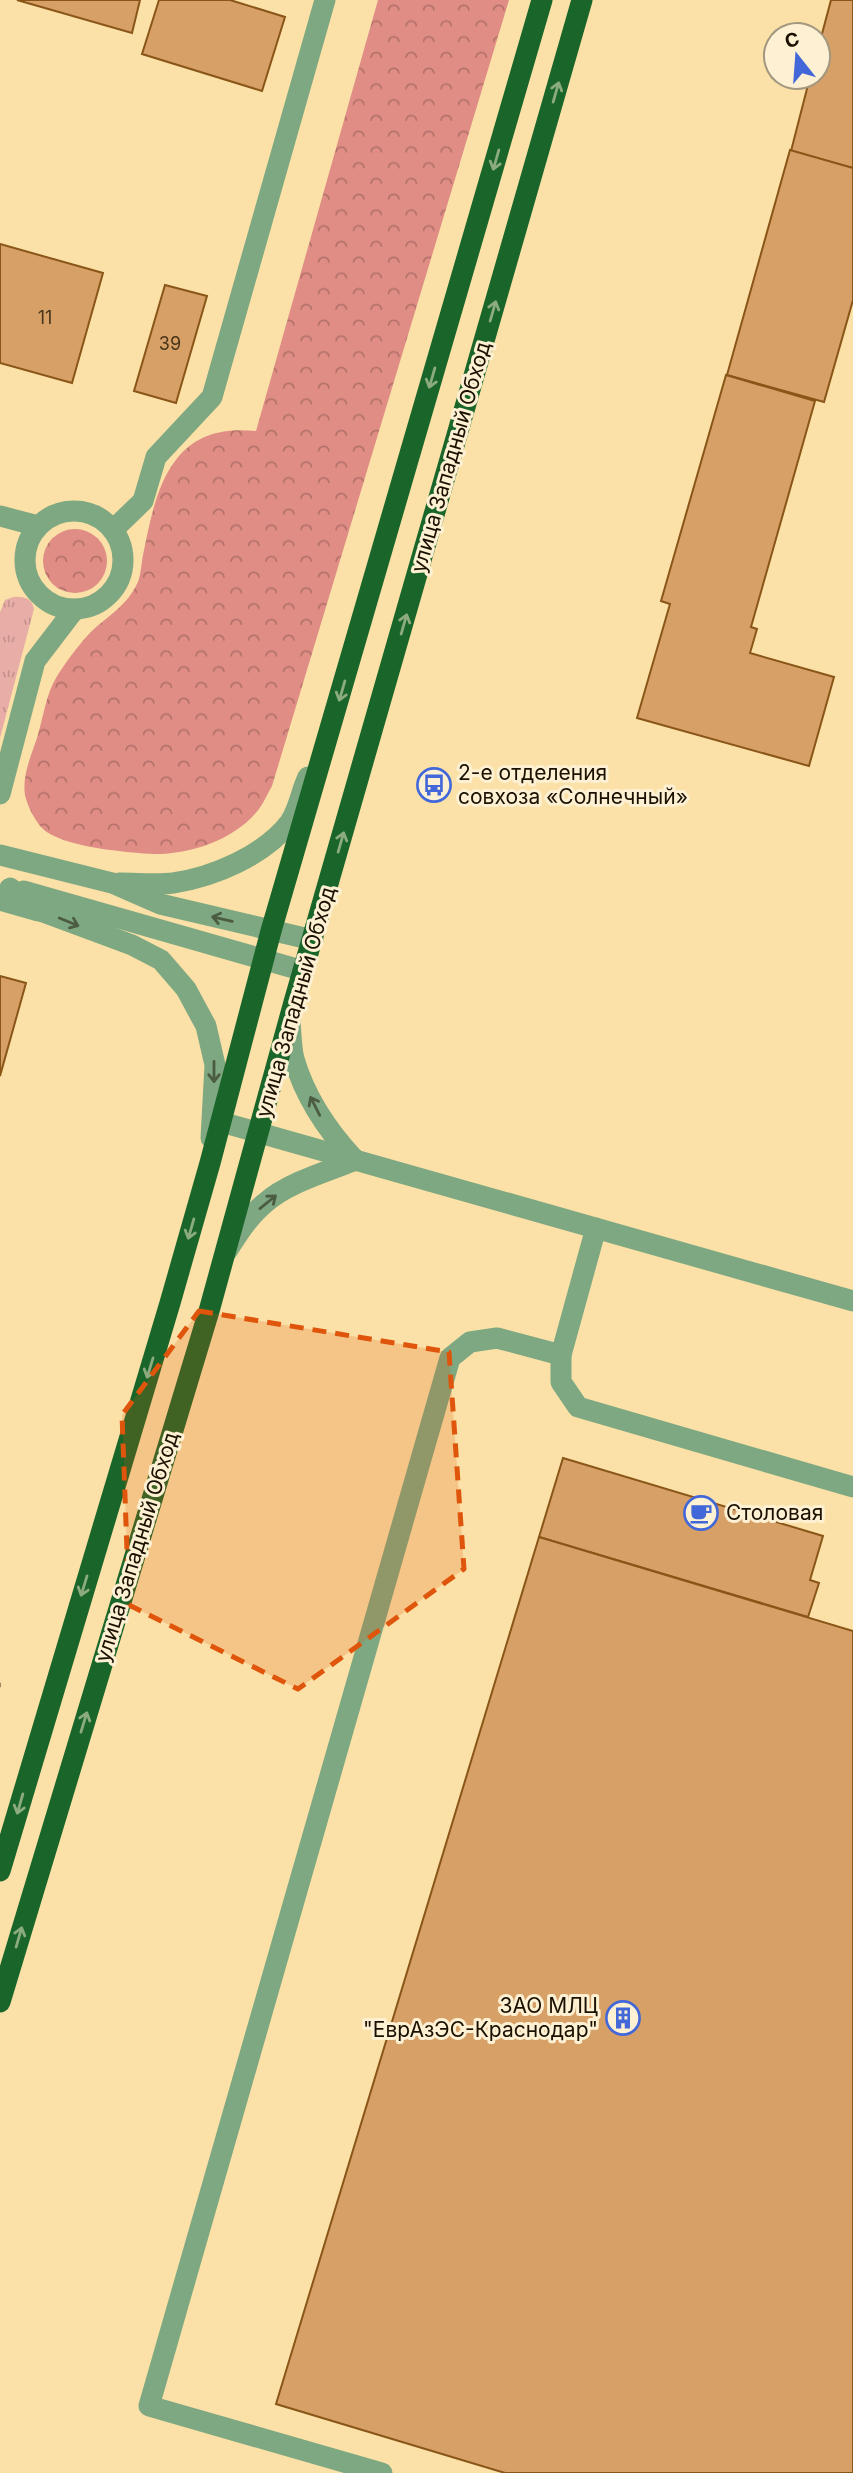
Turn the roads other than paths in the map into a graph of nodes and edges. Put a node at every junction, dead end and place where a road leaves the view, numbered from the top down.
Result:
1 (325, 0) edge
2 (542, 0) edge
3 (582, 0) edge
4 (0, 516) edge
5 (38, 526) junction
6 (113, 530) junction
7 (74, 610) junction
8 (326, 744) junction
9 (0, 794) edge
10 (0, 855) edge
11 (112, 883) junction
12 (4, 889) edge
13 (271, 931) junction
14 (313, 940) junction
15 (263, 960) junction
16 (304, 971) junction
17 (290, 1019) junction
18 (221, 1122) junction
19 (259, 1134) junction
20 (356, 1160) junction
21 (210, 1163) junction
22 (596, 1228) junction
23 (225, 1254) junction
24 (853, 1301) edge
25 (561, 1355) junction
26 (853, 1487) edge
27 (0, 1871) edge
28 (0, 2002) edge
29 (382, 2473) edge

1 - 6 street
2 -> 8 highway, улица Западный Обход
14 -> 3 highway, улица Западный Обход
4 - 5 street
5 - 6 street
5 - 7 street
6 - 7 street
7 - 9 street
8 - 11 street
8 - 13 highway, улица Западный Обход
10 - 11 street
13 -> 11 street
12 - 15 street
12 -> 21 street
13 - 14 street
13 - 15 highway, улица Западный Обход
14 - 16 highway, улица Западный Обход
15 - 16 street
15 - 18 highway, улица Западный Обход
16 - 17 highway, улица Западный Обход
17 - 19 highway, улица Западный Обход
20 -> 17 street
18 - 19 street
18 - 21 highway, улица Западный Обход
19 - 20 street
19 - 23 highway, улица Западный Обход
20 - 22 street
23 -> 20 street
21 -> 27 highway, улица Западный Обход
22 - 24 street
22 - 25 street
28 -> 23 highway, улица Западный Обход
25 - 26 street
25 - 29 street

